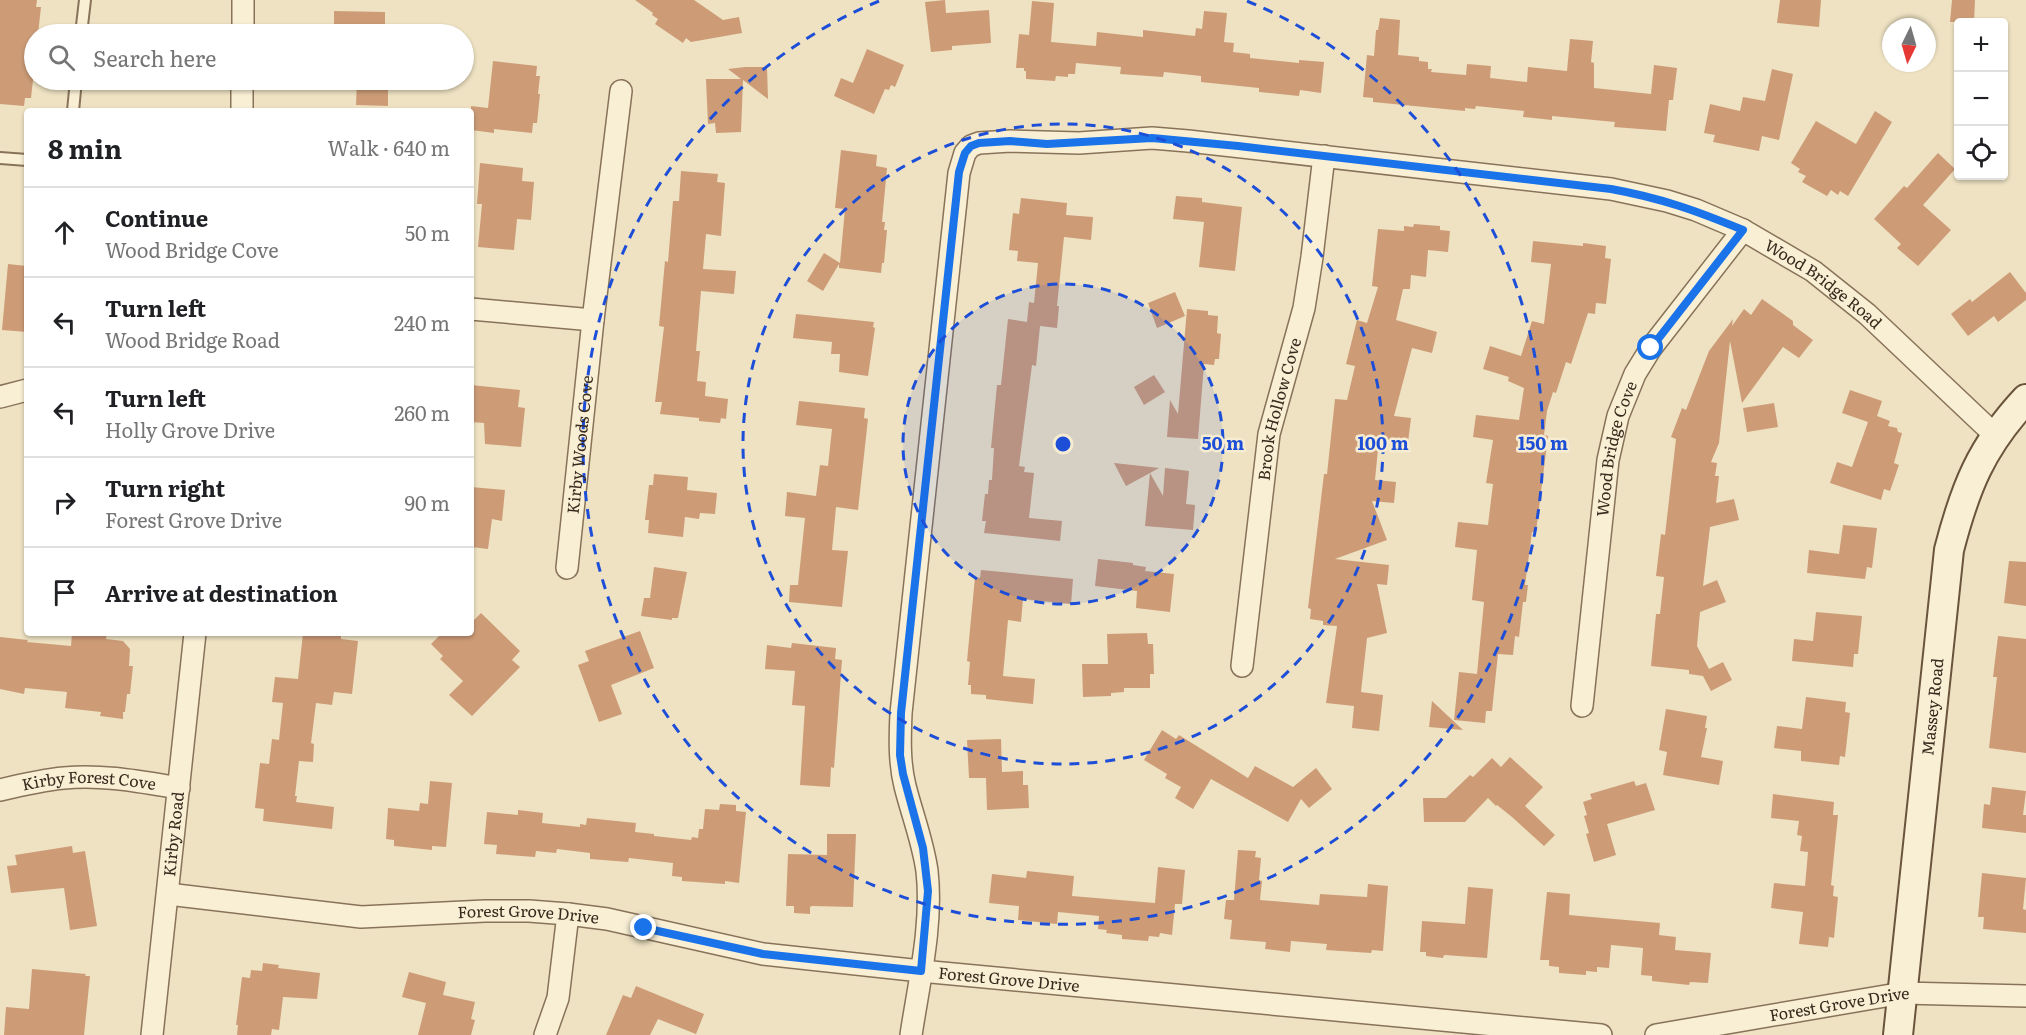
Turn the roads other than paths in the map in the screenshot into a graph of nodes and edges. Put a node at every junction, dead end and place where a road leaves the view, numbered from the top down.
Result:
1 (85, 0) edge
2 (243, 0) edge
3 (82, 24) edge
4 (243, 24) edge
5 (75, 90) edge
6 (242, 90) edge
7 (621, 91) dead end
8 (73, 108) edge
9 (242, 108) edge
10 (1324, 156) junction
11 (0, 158) edge
12 (24, 160) edge
13 (1743, 230) junction
14 (474, 309) edge
15 (593, 320) junction
16 (24, 391) edge
17 (0, 397) edge
18 (2026, 399) edge
19 (1996, 435) junction
20 (567, 568) dead end
21 (195, 636) edge
22 (1242, 666) dead end
23 (1582, 706) dead end
24 (179, 788) junction
25 (0, 790) edge
26 (168, 894) junction
27 (568, 914) junction
28 (921, 971) junction
29 (1903, 993) junction
30 (2026, 996) edge
31 (152, 1035) edge
32 (545, 1035) edge
33 (911, 1035) edge
34 (1601, 1035) edge
35 (1656, 1035) edge
36 (1898, 1035) edge

1 - 3 lane
2 - 4 street
5 - 8 lane
6 - 9 street
7 - 15 street, Kirby Woods Cove
10 - 13 street, Wood Bridge Road
10 - 22 street, Brook Hollow Cove
10 - 28 street, Wood Bridge Road
11 - 12 lane
13 - 19 street, Wood Bridge Road
13 - 23 street, Wood Bridge Cove
14 - 15 street
15 - 20 street, Kirby Woods Cove
16 - 17 street
18 - 19 street, Massey Road
19 - 29 street, Massey Road
21 - 24 street, Kirby Road
24 - 25 street, Kirby Forest Cove
24 - 26 street, Kirby Road
26 - 27 street, Forest Grove Drive
26 - 31 street, Kirby Road
27 - 28 street, Forest Grove Drive
27 - 32 street
28 - 33 street
28 - 34 street, Forest Grove Drive
29 - 30 street, Forest Grove Drive
29 - 35 street, Forest Grove Drive
29 - 36 street, Massey Road

